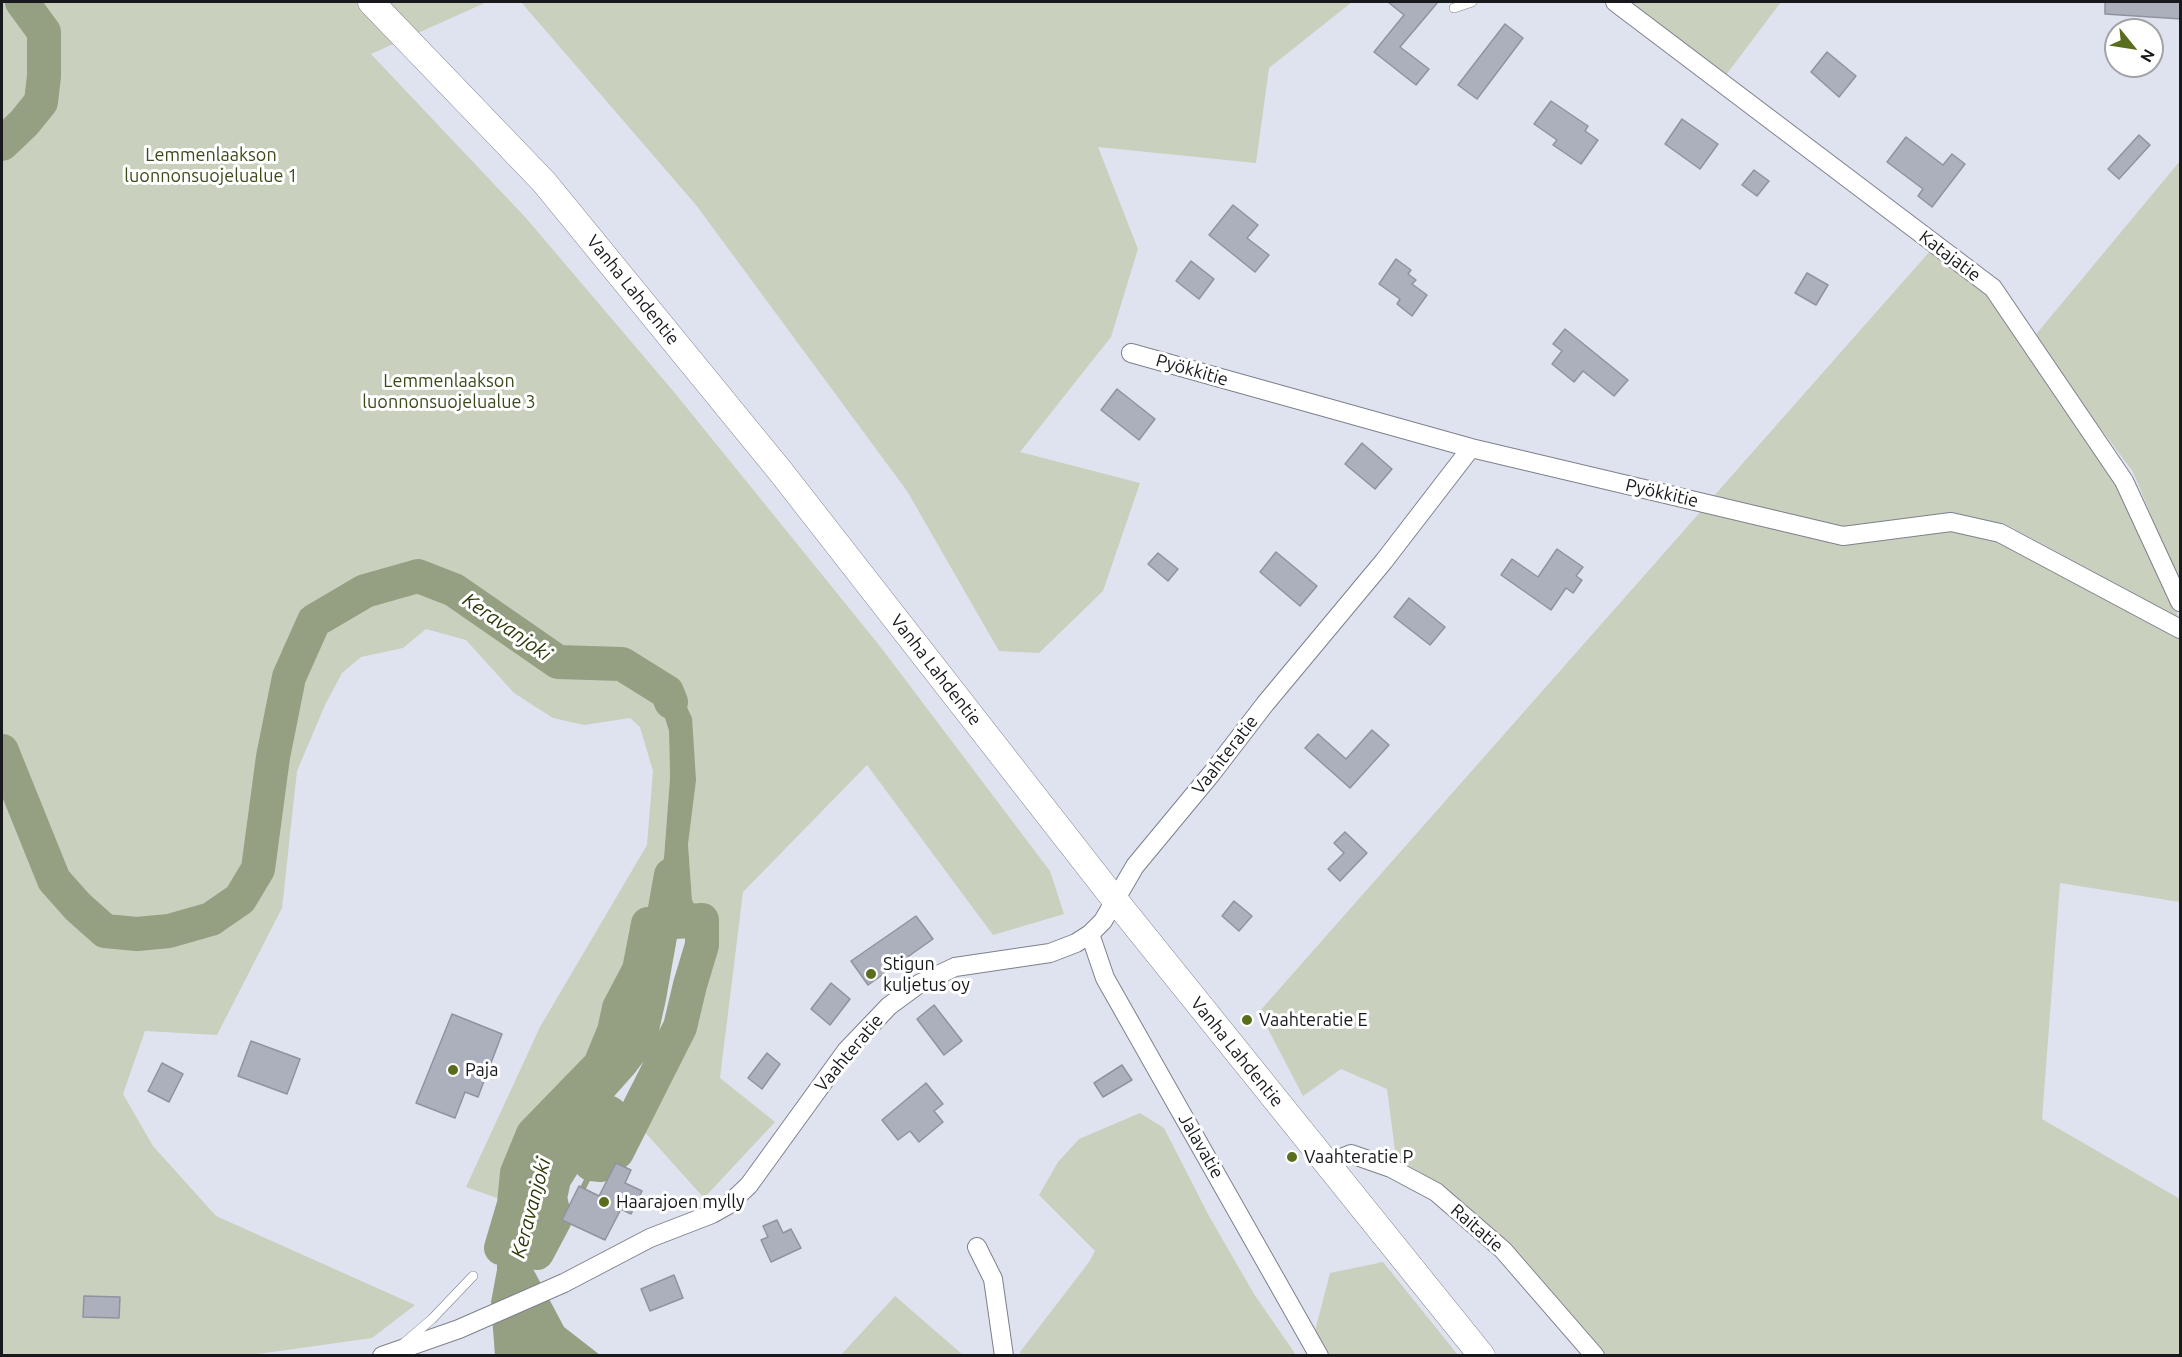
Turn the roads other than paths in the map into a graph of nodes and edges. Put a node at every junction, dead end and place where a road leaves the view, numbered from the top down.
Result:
1 (371, 2) edge
2 (1472, 2) edge
3 (1616, 2) edge
4 (1455, 8) dead end
5 (1131, 353) dead end
6 (1471, 448) junction
7 (2181, 602) edge
8 (2181, 629) edge
9 (1115, 900) junction
10 (1090, 934) junction
11 (1326, 1164) junction
12 (977, 1248) dead end
13 (473, 1276) dead end
14 (388, 1354) edge
15 (1004, 1356) edge
16 (1319, 1356) edge
17 (1482, 1356) edge
18 (1595, 1356) edge

1 - 9 main road, Vanha Lahdentie
2 - 4 lane
3 - 7 street, Katajatie
5 - 6 street, Pyökkitie
6 - 8 street, Pyökkitie
6 - 9 street, Vaahteratie
9 - 10 street, Vaahteratie
9 - 11 main road, Vanha Lahdentie
10 - 14 street, Vaahteratie
10 - 16 street, Jalavatie
11 - 17 main road, Vanha Lahdentie
11 - 18 street, Raitatie
12 - 15 street
13 - 14 lane

